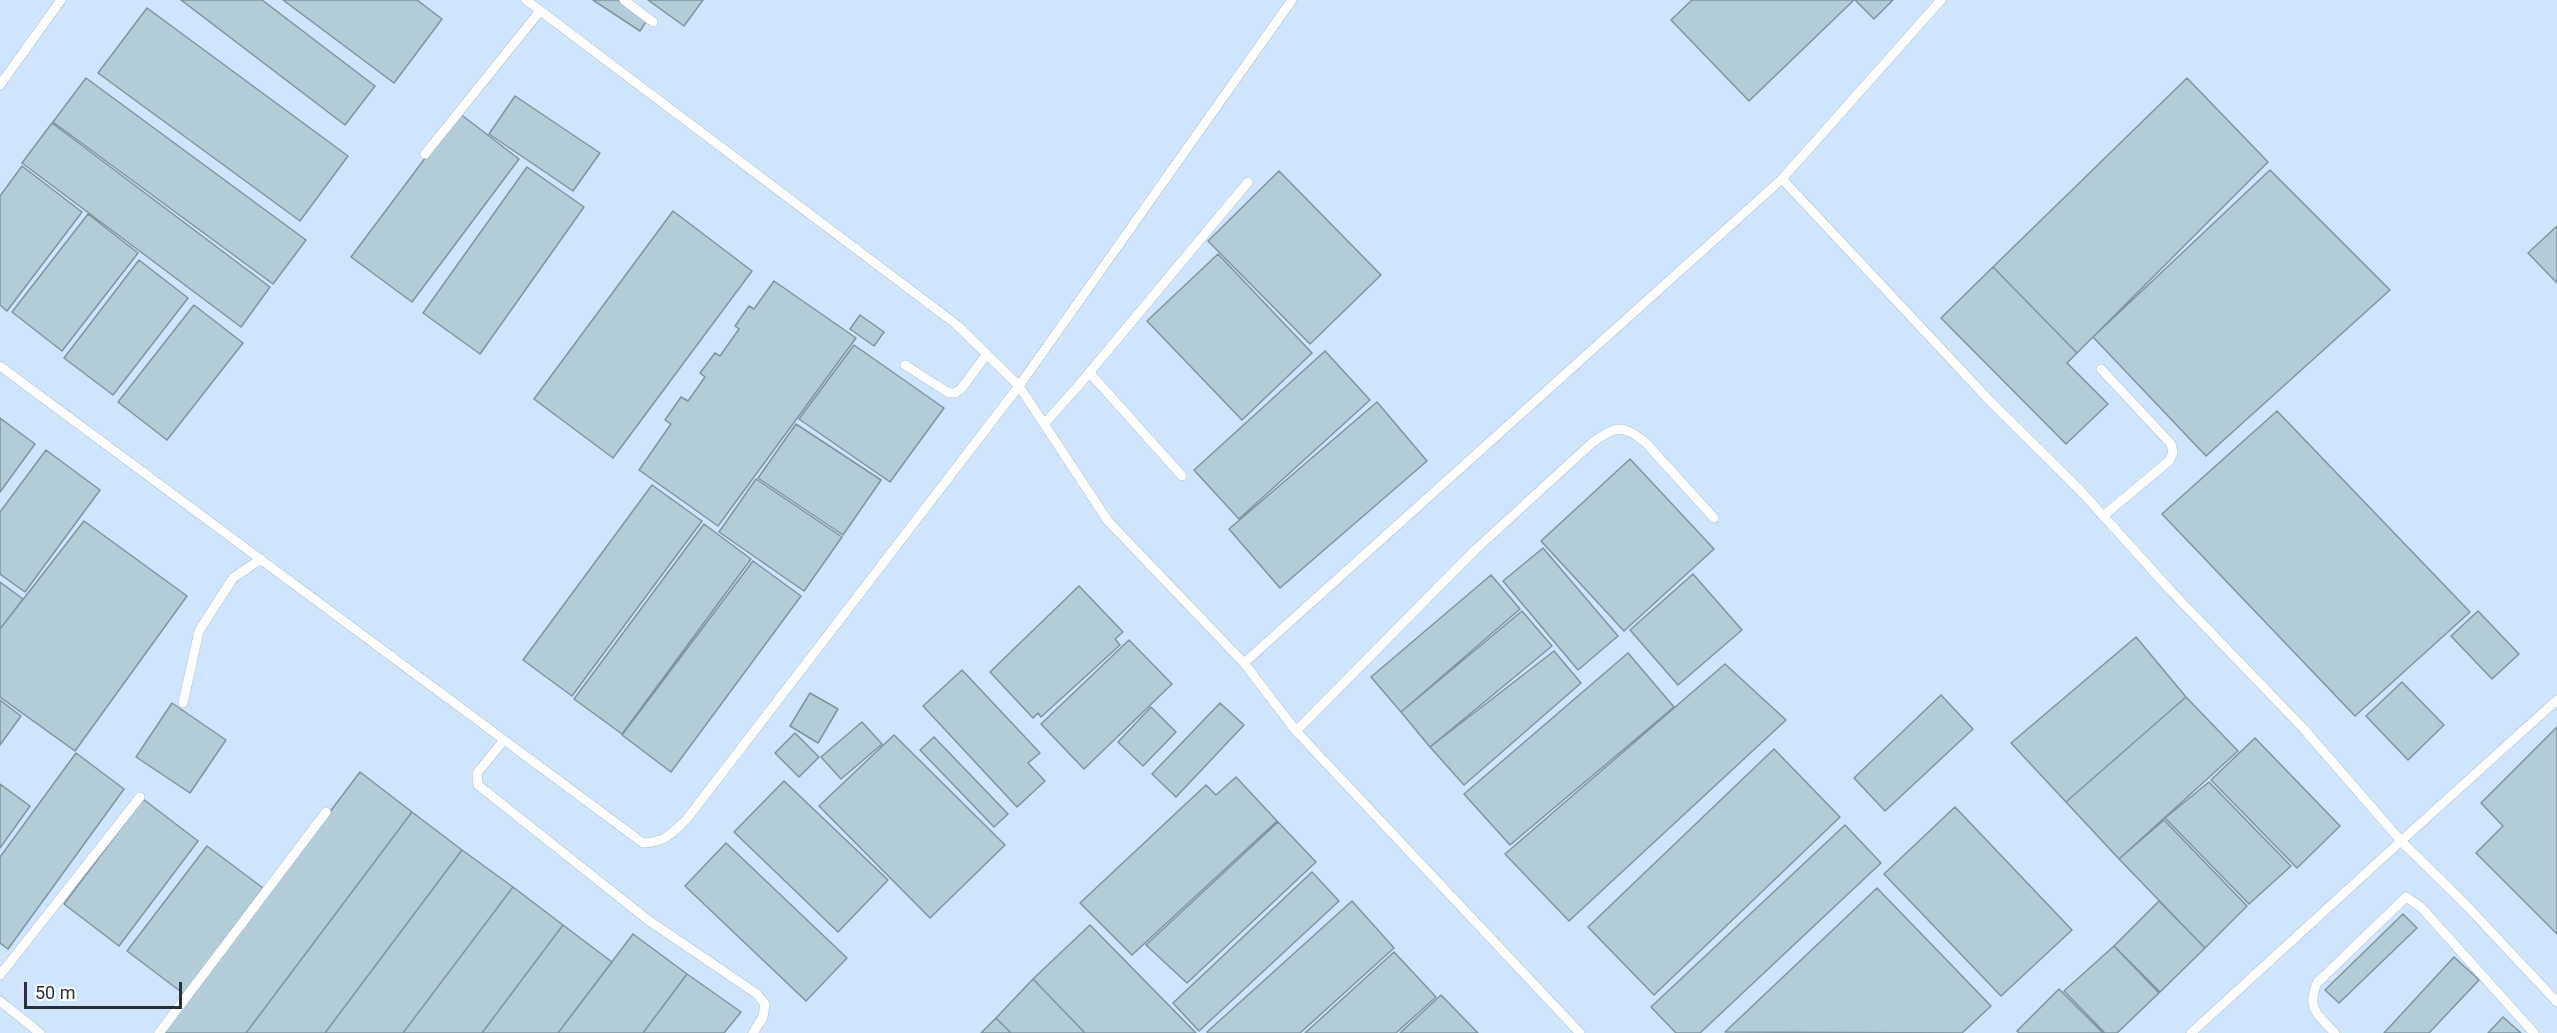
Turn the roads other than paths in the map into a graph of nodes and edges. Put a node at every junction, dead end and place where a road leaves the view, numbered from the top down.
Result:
1 (61, 0) edge
2 (526, 0) edge
3 (624, 0) edge
4 (1292, 0) edge
5 (1938, 1) edge
6 (540, 11) junction
7 (653, 22) dead end
8 (0, 85) edge
9 (425, 154) dead end
10 (1782, 178) junction
11 (1248, 182) dead end
12 (987, 354) junction
13 (905, 365) dead end
14 (0, 366) edge
15 (2101, 369) dead end
16 (1089, 372) junction
17 (1019, 386) junction
18 (1044, 424) junction
19 (1182, 477) dead end
20 (2103, 516) junction
21 (1714, 518) dead end
22 (261, 559) junction
23 (1244, 663) junction
24 (2557, 700) edge
25 (183, 703) dead end
26 (1296, 731) junction
27 (504, 740) junction
28 (140, 797) dead end
29 (326, 812) dead end
30 (2402, 841) junction
31 (0, 975) edge
32 (0, 1001) edge
33 (2557, 1002) edge
34 (40, 1033) edge
35 (159, 1033) edge
36 (753, 1033) edge
37 (1580, 1033) edge
38 (2191, 1033) edge
39 (2335, 1033) edge
40 (2534, 1033) edge

1 - 8 lane
2 - 6 lane
3 - 7 lane
4 - 17 lane
5 - 10 lane
6 - 9 lane
6 - 12 lane
10 - 20 lane
10 - 23 lane
11 - 16 lane
12 - 13 lane
12 - 17 lane
14 - 22 lane
15 - 20 lane
16 - 18 lane
16 - 19 lane
17 - 18 lane
17 - 27 lane
18 - 23 lane
20 - 30 lane
21 - 26 lane
22 - 25 lane
22 - 27 lane
23 - 26 lane
24 - 30 lane
26 - 37 lane
27 - 36 lane
28 - 31 lane
29 - 35 lane
30 - 33 lane
30 - 38 lane
32 - 34 lane
39 - 40 lane

